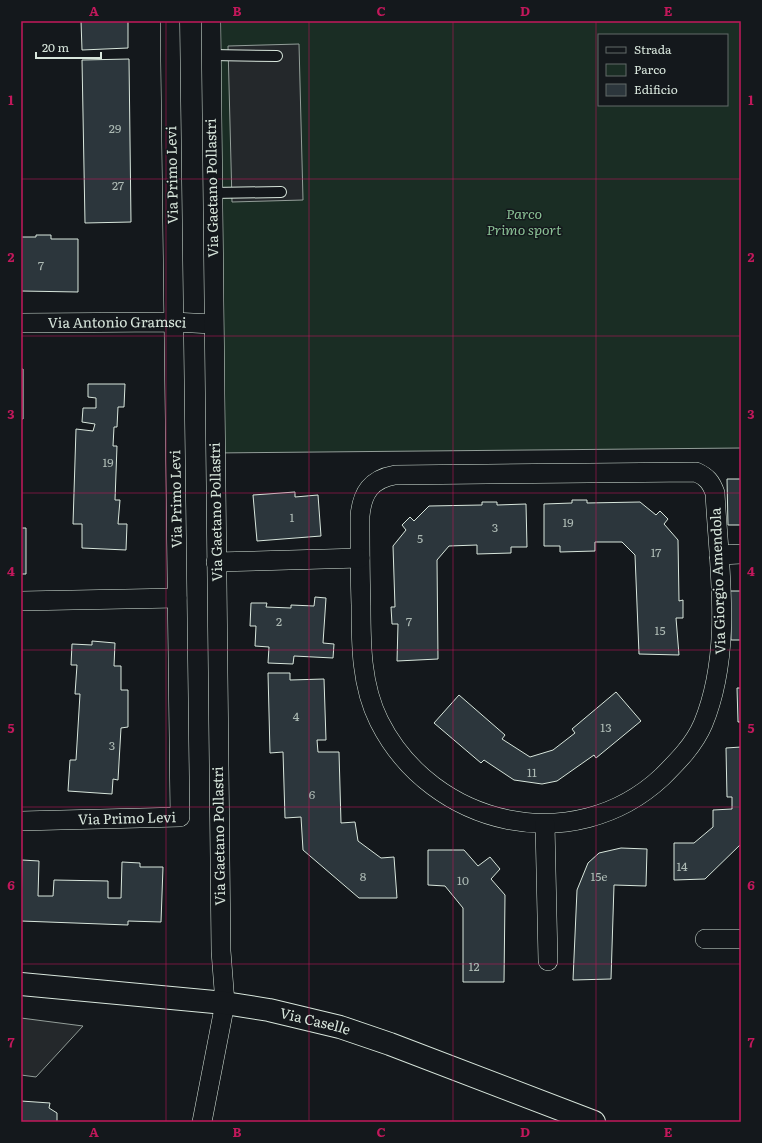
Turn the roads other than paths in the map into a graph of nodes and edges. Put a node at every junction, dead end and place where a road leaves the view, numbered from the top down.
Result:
1 (170, 21) edge
2 (211, 21) edge
3 (211, 55) junction
4 (277, 56) dead end
5 (281, 192) dead end
6 (212, 193) junction
7 (173, 322) junction
8 (21, 323) edge
9 (213, 324) junction
10 (741, 554) edge
11 (719, 555) junction
12 (360, 558) junction
13 (216, 562) junction
14 (177, 598) junction
15 (21, 601) edge
16 (21, 821) edge
17 (545, 824) junction
18 (705, 939) dead end
19 (741, 939) edge
20 (548, 961) dead end
21 (21, 984) edge
22 (225, 1003) junction
23 (202, 1122) edge
24 (594, 1122) edge

1 - 7 street, Via Primo Levi
2 - 3 street, Via Gaetano Pollastri
3 - 4 lane
3 - 6 street, Via Gaetano Pollastri
5 - 6 lane
6 - 9 street, Via Gaetano Pollastri
7 - 8 street, Via Antonio Gramsci
7 - 9 street, Via Antonio Gramsci
7 - 14 street, Via Primo Levi
9 - 13 street, Via Gaetano Pollastri
10 - 11 street
11 - 12 street, Via Giorgio Amendola
11 - 17 street, Via Giorgio Amendola
12 - 13 street
12 - 17 street, Via Giorgio Amendola
13 - 22 street, Via Gaetano Pollastri
14 - 15 street
14 - 16 street, Via Primo Levi
17 - 20 street
18 - 19 street
21 - 22 street, Via Caselle
22 - 23 street, Via Gaetano Pollastri
22 - 24 street, Via Caselle

